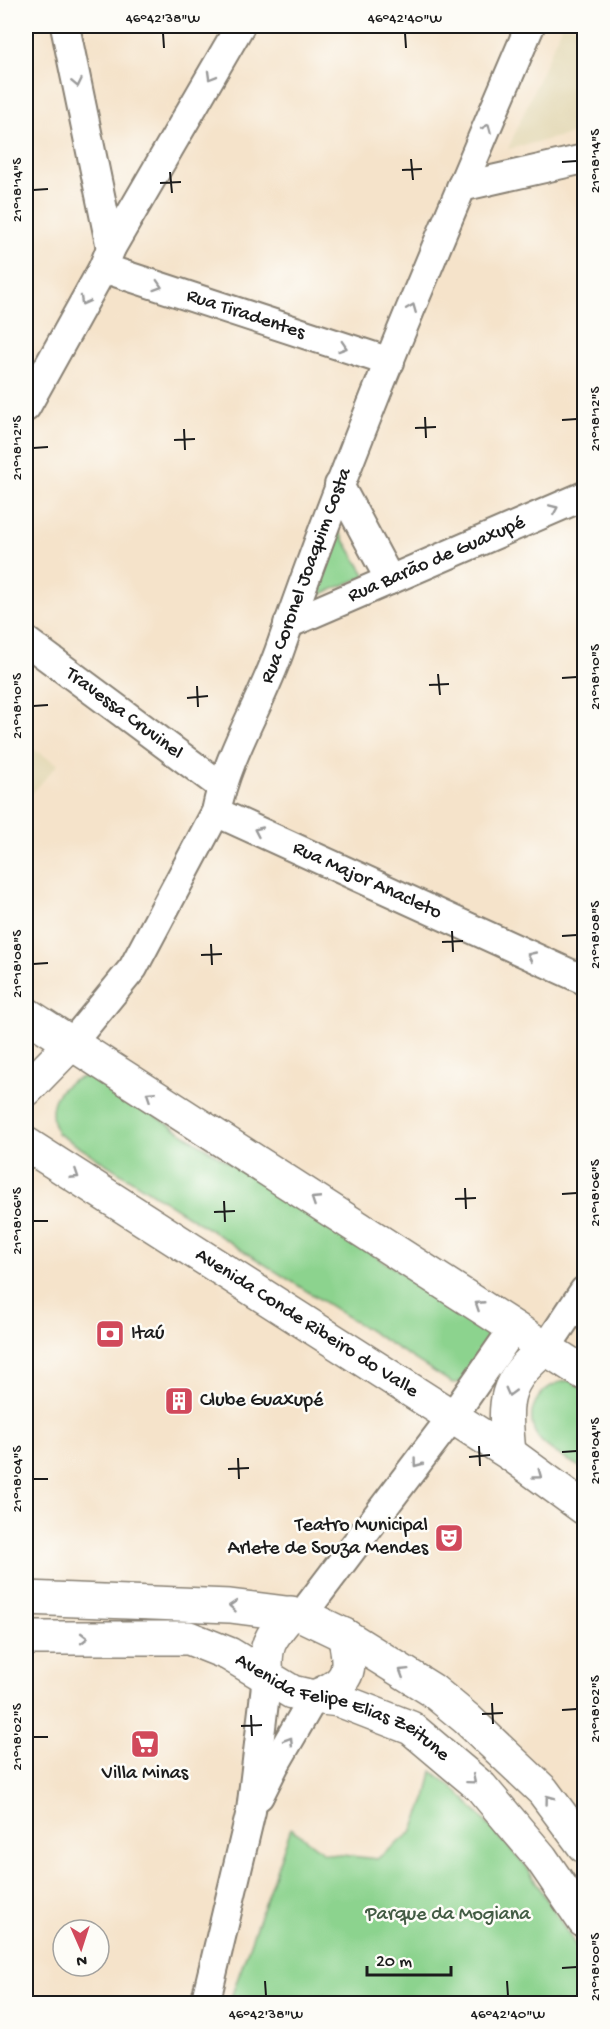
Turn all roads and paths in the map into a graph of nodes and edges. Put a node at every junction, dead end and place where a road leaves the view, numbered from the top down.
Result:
1 (65, 26) edge
2 (240, 26) edge
3 (530, 26) edge
4 (585, 159) edge
5 (461, 187) junction
6 (107, 258) junction
7 (390, 362) junction
8 (26, 406) edge
9 (339, 485) junction
10 (585, 496) edge
11 (390, 579) junction
12 (288, 624) junction
13 (26, 641) edge
14 (218, 799) junction
15 (585, 980) edge
16 (26, 1014) edge
17 (71, 1044) junction
18 (26, 1090) edge
19 (26, 1144) edge
20 (585, 1292) edge
21 (514, 1328) junction
22 (546, 1348) junction
23 (585, 1373) edge
24 (452, 1417) junction
25 (509, 1453) junction
26 (585, 1509) edge
27 (26, 1598) edge
28 (297, 1614) junction
29 (344, 1635) junction
30 (26, 1638) edge
31 (267, 1677) junction
32 (314, 1697) junction
33 (251, 1811) junction
34 (585, 1846) edge
35 (585, 1921) edge
36 (205, 2004) edge

1 -> 6 street
2 -> 6 street
5 -> 3 street, Rua Coronel Joaquim Costa
4 - 5 street
7 -> 5 street, Rua Coronel Joaquim Costa
6 -> 7 street, Rua Tiradentes
6 -> 8 street
7 - 9 street, Rua Coronel Joaquim Costa
9 - 11 street
9 - 12 street, Rua Coronel Joaquim Costa
11 -> 10 street, Rua Barão de Guaxupé
11 - 12 street, Rua Barão de Guaxupé
12 - 14 street, Rua Coronel Joaquim Costa
13 - 14 street, Travessa Cruvinel
15 -> 14 street, Rua Major Anacleto
14 - 17 street, Rua Coronel Joaquim Costa
16 - 17 main road
17 - 18 main road, Rua Coronel Joaquim Costa
21 -> 17 main road
19 -> 24 main road, Avenida Conde Ribeiro do Valle
20 - 22 street
21 - 22 main road
21 - 24 street
22 - 23 main road
22 -> 25 main road
24 - 25 main road, Avenida Conde Ribeiro do Valle
24 -> 28 street
25 -> 26 main road, Avenida Conde Ribeiro do Valle
28 -> 27 main road
28 - 29 main road
28 - 31 main road
29 - 32 main road
34 -> 29 main road
30 -> 31 main road, Avenida Felipe Elias Zeitune
31 - 32 main road, Avenida Felipe Elias Zeitune
31 - 33 street
33 -> 32 street
32 -> 35 main road, Avenida Felipe Elias Zeitune
33 - 36 street

